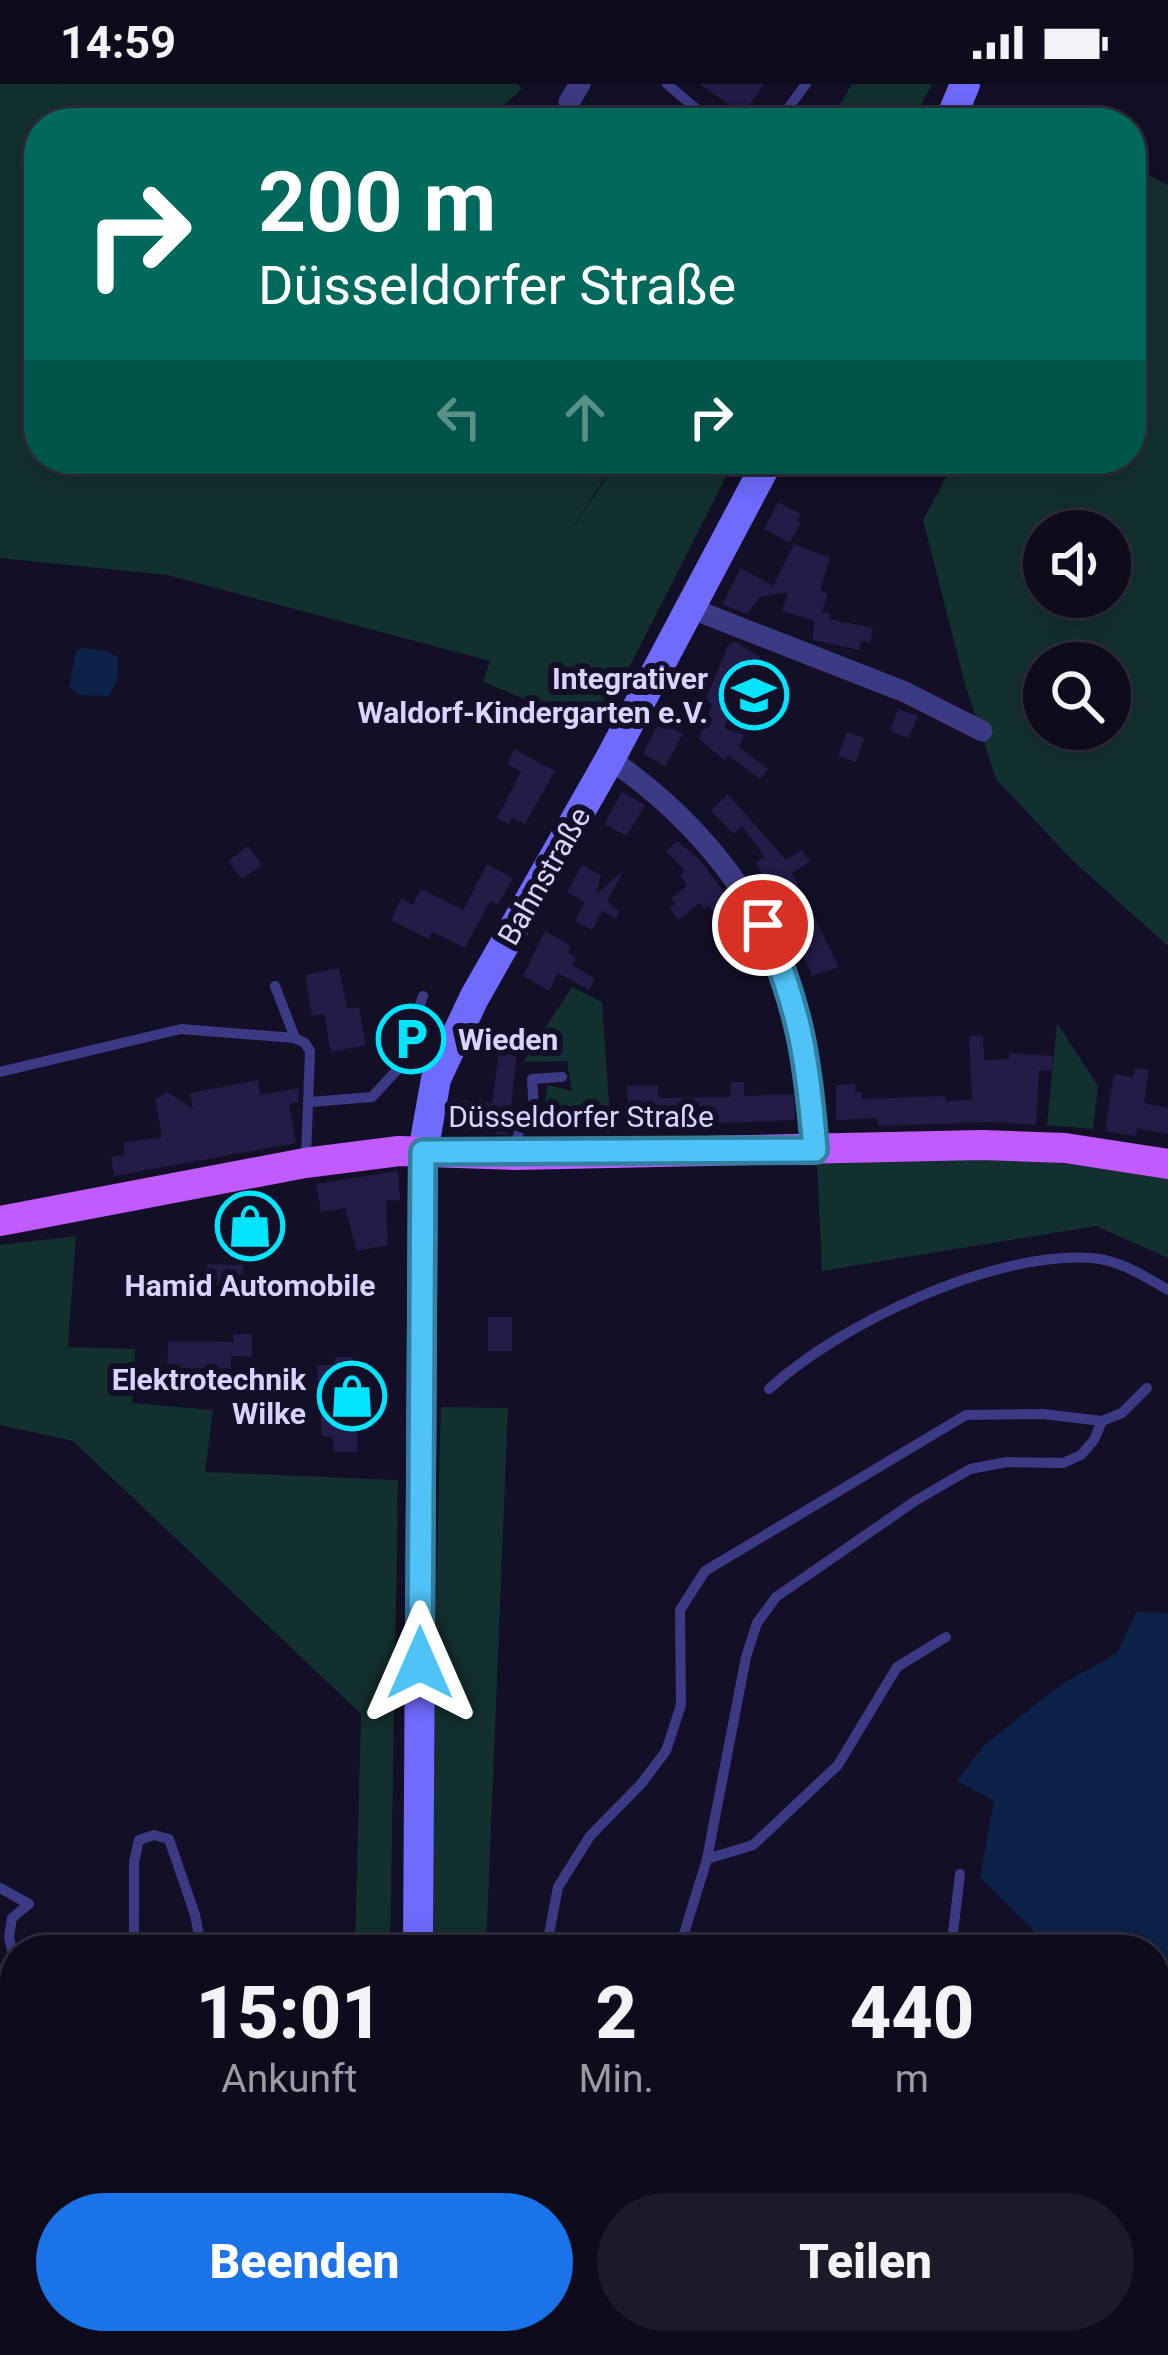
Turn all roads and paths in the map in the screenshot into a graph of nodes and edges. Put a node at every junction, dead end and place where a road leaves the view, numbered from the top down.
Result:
1 (667, 84) edge
2 (695, 108) edge
3 (761, 474) edge
4 (690, 608) junction
5 (982, 731) dead end
6 (610, 759) junction
7 (275, 986) dead end
8 (423, 996) dead end
9 (295, 1038) junction
10 (0, 1072) edge
11 (562, 1077) dead end
12 (310, 1102) junction
13 (815, 1150) junction
14 (423, 1152) junction
15 (516, 1155) junction
16 (305, 1163) junction
17 (1168, 1164) edge
18 (0, 1220) edge
19 (1168, 1290) edge
20 (769, 1388) dead end
21 (1147, 1388) dead end
22 (1102, 1421) junction
23 (946, 1637) dead end
24 (707, 1859) junction
25 (960, 1874) dead end
26 (0, 1888) edge
27 (9, 1935) edge
28 (134, 1935) edge
29 (199, 1935) edge
30 (418, 1935) edge
31 (549, 1935) edge
32 (684, 1935) edge
33 (953, 1935) edge

1 - 2 lane
3 - 4 main road, Bahnstraße
4 - 5 street
4 - 6 main road, Bahnstraße
6 - 13 street
6 - 14 main road, Bahnstraße
7 - 9 lane
8 - 12 lane
9 - 10 lane
9 - 12 lane
11 - 15 lane
12 - 16 lane
13 - 15 main road, Düsseldorfer Straße
13 - 17 main road, Düsseldorfer Straße
14 - 15 main road, Düsseldorfer Straße
14 - 16 main road, Düsseldorfer Straße
14 - 30 main road, Bahnstraße
16 - 18 main road, Düsseldorfer Straße
19 - 20 lane
21 - 22 lane
22 - 24 lane
22 - 31 lane
23 - 24 lane
24 - 32 lane
25 - 33 lane
26 - 27 lane
28 - 29 lane

